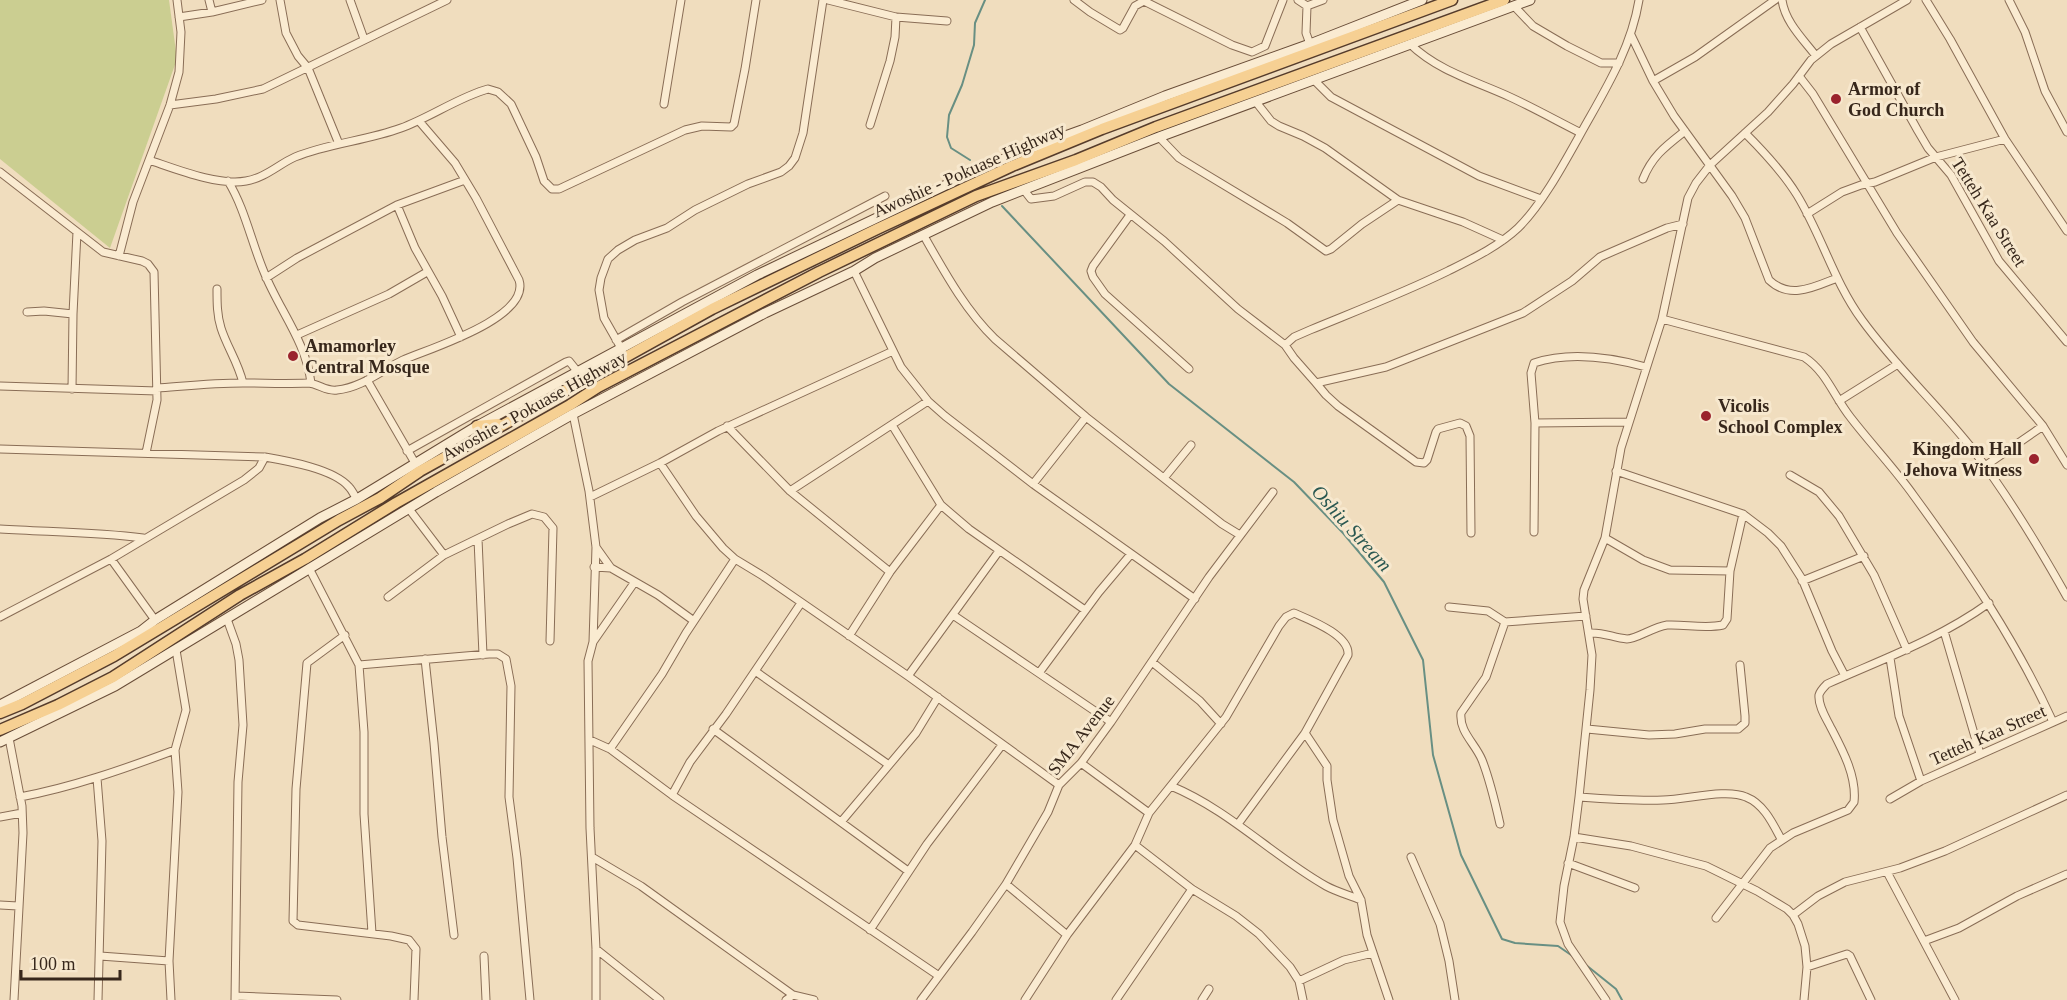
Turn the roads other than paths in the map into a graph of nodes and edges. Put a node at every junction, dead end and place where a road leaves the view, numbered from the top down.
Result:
1 (177, 0) edge
2 (209, 0) edge
3 (262, 0) edge
4 (280, 0) edge
5 (350, 0) edge
6 (447, 0) edge
7 (681, 0) edge
8 (756, 0) edge
9 (823, 0) edge
10 (828, 0) edge
11 (1074, 0) edge
12 (1283, 0) edge
13 (1298, 0) edge
14 (1323, 0) edge
15 (1422, 0) edge
16 (1452, 0) edge
17 (1530, 0) edge
18 (1639, 0) edge
19 (1775, 0) edge
20 (1782, 0) edge
21 (1907, 0) edge
22 (1926, 0) edge
23 (2009, 0) edge
24 (1498, 1) edge
25 (1306, 6) junction
26 (1514, 6) junction
27 (212, 12) junction
28 (180, 17) junction
29 (896, 17) junction
30 (947, 21) dead end
31 (1860, 27) junction
32 (1630, 35) junction
33 (364, 39) junction
34 (1310, 44) junction
35 (1410, 44) junction
36 (1816, 56) junction
37 (1619, 63) junction
38 (308, 68) junction
39 (1799, 75) junction
40 (1314, 80) junction
41 (1653, 81) junction
42 (1256, 102) junction
43 (664, 104) dead end
44 (170, 105) junction
45 (419, 121) junction
46 (870, 125) dead end
47 (1685, 131) junction
48 (2067, 132) edge
49 (1581, 133) junction
50 (1745, 133) junction
51 (1159, 137) junction
52 (2005, 140) junction
53 (339, 144) junction
54 (1936, 157) junction
55 (149, 160) junction
56 (1710, 165) junction
57 (0, 172) edge
58 (1643, 179) dead end
59 (465, 180) junction
60 (228, 181) junction
61 (1866, 184) junction
62 (1024, 190) junction
63 (885, 196) dead end
64 (1541, 199) junction
65 (1398, 200) junction
66 (397, 205) junction
67 (1807, 214) junction
68 (1130, 215) junction
69 (1683, 224) junction
70 (2067, 231) edge
71 (77, 232) junction
72 (924, 236) junction
73 (1503, 240) junction
74 (118, 256) junction
75 (854, 271) junction
76 (427, 272) junction
77 (266, 278) junction
78 (1837, 278) junction
79 (712, 286) junction
80 (217, 290) dead end
81 (715, 297) junction
82 (27, 312) dead end
83 (73, 314) junction
84 (1662, 319) junction
85 (687, 323) junction
86 (644, 330) junction
87 (297, 335) junction
88 (461, 337) junction
89 (693, 338) junction
90 (2067, 342) edge
91 (618, 344) junction
92 (1285, 345) junction
93 (893, 351) junction
94 (1898, 364) junction
95 (1646, 367) junction
96 (1189, 369) dead end
97 (577, 371) junction
98 (367, 380) junction
99 (243, 383) junction
100 (311, 383) junction
101 (1316, 383) junction
102 (0, 386) edge
103 (157, 389) junction
104 (72, 390) junction
105 (928, 401) junction
106 (1839, 401) junction
107 (573, 414) junction
108 (1086, 417) junction
109 (1628, 422) junction
110 (504, 423) junction
111 (1535, 423) junction
112 (892, 425) junction
113 (477, 426) junction
114 (727, 426) junction
115 (2043, 426) junction
116 (1191, 445) dead end
117 (0, 449) edge
118 (407, 452) junction
119 (146, 453) junction
120 (265, 457) junction
121 (415, 463) junction
122 (660, 463) junction
123 (2067, 465) edge
124 (1985, 466) junction
125 (1616, 471) junction
126 (1790, 475) dead end
127 (1164, 478) junction
128 (1034, 484) junction
129 (790, 491) junction
130 (1273, 492) dead end
131 (590, 497) junction
132 (357, 499) junction
133 (941, 505) junction
134 (409, 510) junction
135 (1743, 514) junction
136 (0, 529) edge
137 (1534, 532) dead end
138 (1471, 533) dead end
139 (1240, 535) junction
140 (143, 538) junction
141 (1605, 538) junction
142 (478, 539) junction
143 (596, 547) junction
144 (999, 551) junction
145 (1131, 554) junction
146 (444, 555) junction
147 (1864, 556) junction
148 (111, 559) junction
149 (735, 559) junction
150 (594, 567) junction
151 (309, 568) junction
152 (611, 568) junction
153 (1730, 571) junction
154 (890, 572) junction
155 (1803, 581) junction
156 (634, 583) junction
157 (388, 597) dead end
158 (2067, 597) edge
159 (1195, 599) junction
160 (801, 603) junction
161 (1989, 603) junction
162 (1449, 607) dead end
163 (1085, 610) junction
164 (952, 615) junction
165 (1586, 616) junction
166 (0, 617) edge
167 (227, 619) junction
168 (154, 620) junction
169 (694, 621) junction
170 (1505, 622) junction
171 (1944, 631) junction
172 (1590, 633) junction
173 (345, 635) junction
174 (849, 636) junction
175 (550, 641) dead end
176 (593, 642) junction
177 (176, 650) junction
178 (1907, 650) junction
179 (483, 654) junction
180 (1890, 658) junction
181 (425, 659) junction
182 (1152, 662) junction
183 (359, 665) junction
184 (1740, 665) dead end
185 (755, 671) junction
186 (1039, 673) junction
187 (908, 676) junction
188 (1845, 676) junction
189 (938, 697) junction
190 (0, 705) edge
191 (0, 713) edge
192 (2067, 716) edge
193 (2053, 722) junction
194 (1111, 723) junction
195 (1221, 723) junction
196 (713, 729) junction
197 (1587, 729) junction
198 (0, 730) edge
199 (1305, 733) junction
200 (5, 740) edge
201 (590, 740) junction
202 (1002, 745) junction
203 (610, 749) junction
204 (175, 750) junction
205 (1980, 754) junction
206 (1081, 763) junction
207 (889, 765) junction
208 (97, 778) junction
209 (1921, 781) junction
210 (1059, 785) junction
211 (1171, 786) junction
212 (672, 795) junction
213 (2067, 795) edge
214 (20, 797) junction
215 (1579, 797) junction
216 (1890, 800) dead end
217 (22, 813) junction
218 (1149, 813) junction
219 (0, 817) edge
220 (841, 822) junction
221 (1238, 824) junction
222 (1500, 824) dead end
223 (1574, 837) junction
224 (1781, 839) junction
225 (1135, 845) junction
226 (592, 857) junction
227 (1411, 857) dead end
228 (1568, 863) junction
229 (908, 871) junction
230 (1887, 872) junction
231 (2067, 874) edge
232 (1005, 884) junction
233 (1744, 884) junction
234 (1635, 888) dead end
235 (1192, 889) junction
236 (1361, 900) junction
237 (0, 906) edge
238 (18, 906) junction
239 (1794, 915) junction
240 (1716, 918) dead end
241 (870, 930) junction
242 (372, 933) junction
243 (454, 935) dead end
244 (1067, 935) junction
245 (1924, 941) junction
246 (596, 949) junction
247 (1373, 953) junction
248 (100, 956) junction
249 (484, 956) dead end
250 (169, 961) junction
251 (1807, 967) junction
252 (939, 976) junction
253 (1299, 981) junction
254 (1209, 989) dead end
255 (793, 995) junction
256 (236, 998) edge
257 (14, 1000) edge
258 (99, 1000) edge
259 (171, 1000) edge
260 (337, 1000) edge
261 (414, 1000) edge
262 (486, 1000) edge
263 (530, 1000) edge
264 (596, 1000) edge
265 (660, 1000) edge
266 (786, 1000) edge
267 (814, 1000) edge
268 (921, 1000) edge
269 (1024, 1000) edge
270 (1116, 1000) edge
271 (1202, 1000) edge
272 (1303, 1000) edge
273 (1389, 1000) edge
274 (1455, 1000) edge
275 (1606, 1000) edge
276 (1804, 1000) edge
277 (1871, 1000) edge
278 (1954, 1000) edge

1 - 28 street
2 - 27 street
3 - 27 street
4 - 38 street
5 - 33 street
6 - 33 street
7 - 43 street
8 - 45 street
9 - 91 street
10 - 29 street
11 - 12 street
13 - 25 street
14 - 25 street
15 - 34 street
16 - 85 main road, Awoshie - Pokuase Highway
17 - 26 street
18 - 32 street
19 - 41 street
20 - 36 street
21 - 31 street
22 - 52 street
23 - 48 street
24 - 89 main road, Awoshie - Pokuase Highway
25 - 34 street
26 - 35 street
26 - 37 street
27 - 28 street
28 - 44 street
29 - 30 street
29 - 46 street
31 - 36 street
31 - 54 street, Tetteh Kaa Street
32 - 37 street
32 - 41 street
33 - 38 street
34 - 81 street
35 - 40 street
35 - 49 street
36 - 39 street
37 - 49 street
38 - 44 street
38 - 53 street
39 - 50 street
39 - 61 street
40 - 42 street
40 - 64 street
41 - 47 street
42 - 51 street
42 - 65 street
44 - 55 street
45 - 53 street
45 - 59 street
47 - 56 street
47 - 58 street
49 - 64 street
50 - 56 street
50 - 67 street
51 - 62 street
51 - 65 street
52 - 54 street
52 - 70 street
53 - 60 street
54 - 61 street
54 - 90 street, Tetteh Kaa Street
55 - 60 street
55 - 74 street
56 - 69 street
56 - 78 street
57 - 71 street
59 - 66 street
59 - 88 street
60 - 77 street
61 - 67 street
61 - 115 street
62 - 68 street
62 - 72 street
63 - 79 street
64 - 73 street
65 - 73 street
66 - 76 street
66 - 77 street
67 - 78 street
68 - 92 street
68 - 96 street
69 - 84 street
69 - 101 street
71 - 74 street
71 - 83 street
72 - 75 street
72 - 108 street
73 - 92 street
74 - 103 street
75 - 93 street
75 - 107 street
76 - 87 street
76 - 88 street
77 - 87 street
78 - 94 street
79 - 81 street
79 - 86 street
80 - 99 street
81 - 86 street
82 - 83 street
83 - 104 street
84 - 95 street
84 - 106 street
85 - 89 main road
85 - 110 main road, Awoshie - Pokuase Highway
86 - 91 street
87 - 100 street
88 - 98 street
89 - 198 main road, Awoshie - Pokuase Highway
91 - 97 street
92 - 101 street
93 - 105 street
93 - 114 street
94 - 106 street
94 - 124 street
95 - 109 street
95 - 111 street
97 - 113 street
97 - 118 street
98 - 100 street
98 - 118 street
99 - 100 street
99 - 103 street
101 - 138 street
102 - 104 street
103 - 104 street
103 - 119 street
105 - 112 street
105 - 128 street
106 - 161 street
107 - 131 street
107 - 134 street
108 - 127 street
108 - 128 street
109 - 111 street
109 - 125 street
110 - 113 main road
110 - 191 main road, Awoshie - Pokuase Highway
111 - 137 street
112 - 129 street
112 - 133 street
113 - 121 street
114 - 122 street
114 - 129 street
115 - 123 street
115 - 124 street
116 - 127 street
117 - 119 street
118 - 121 street
119 - 120 street
120 - 132 street
120 - 140 street
121 - 132 street
122 - 131 street
122 - 149 street
124 - 158 street
125 - 135 street
125 - 141 street
126 - 147 street
127 - 139 street
128 - 145 street
129 - 154 street
130 - 139 street, SMA Avenue
131 - 143 street
132 - 168 street
133 - 144 street
133 - 154 street
134 - 146 street
134 - 151 street
135 - 153 street
135 - 155 street
136 - 140 street
139 - 159 street, SMA Avenue
140 - 148 street
141 - 153 street
141 - 165 street
142 - 146 street
142 - 175 street
142 - 179 street
143 - 150 street
143 - 152 street
144 - 163 street
144 - 164 street
145 - 159 street
145 - 163 street
146 - 157 street
147 - 155 street
147 - 178 street
148 - 166 street
148 - 168 street
149 - 160 street
149 - 169 street
150 - 152 street
150 - 176 street
151 - 167 street
151 - 173 street
152 - 156 street
153 - 172 street
154 - 174 street
155 - 188 street
156 - 169 street
156 - 176 street
159 - 182 street, SMA Avenue
160 - 174 street
160 - 185 street
161 - 171 street
161 - 193 street
162 - 170 street
163 - 186 street
164 - 186 street
164 - 187 street
165 - 170 street
165 - 172 street
167 - 177 street
167 - 256 street
168 - 190 street
169 - 203 street
170 - 222 street
171 - 178 street
171 - 205 street
172 - 197 street
173 - 183 street
173 - 242 street
174 - 187 street
176 - 201 street
177 - 200 street
177 - 204 street
178 - 180 street
179 - 181 street
179 - 263 street
180 - 188 street
180 - 209 street
181 - 183 street
181 - 243 street
182 - 194 street, SMA Avenue
182 - 195 street
183 - 242 street
184 - 197 street
185 - 196 street
185 - 207 street
186 - 194 street
187 - 189 street
188 - 224 street
189 - 202 street
189 - 207 street
192 - 193 street, Tetteh Kaa Street
193 - 205 street, Tetteh Kaa Street
194 - 206 street, SMA Avenue
195 - 199 street
195 - 211 street
196 - 212 street
196 - 220 street
197 - 215 street
199 - 221 street
199 - 236 street
200 - 214 street
201 - 203 street
201 - 226 street
202 - 210 street
202 - 229 street
203 - 212 street
204 - 208 street
204 - 250 street
205 - 209 street, Tetteh Kaa Street
206 - 210 street, SMA Avenue
206 - 218 street
207 - 220 street
208 - 214 street
208 - 248 street
209 - 216 street, Tetteh Kaa Street
210 - 232 street, SMA Avenue
211 - 218 street
211 - 221 street
212 - 241 street
213 - 230 street
214 - 217 street
215 - 223 street
215 - 224 street
217 - 219 street
217 - 238 street
218 - 225 street
220 - 229 street
221 - 236 street
223 - 228 street
223 - 233 street
224 - 233 street
225 - 235 street
225 - 244 street
226 - 246 street
226 - 255 street
227 - 274 street
228 - 234 street
228 - 275 street
229 - 241 street
230 - 239 street
230 - 245 street
231 - 245 street
232 - 244 street
232 - 252 street, SMA Avenue
233 - 239 street
233 - 240 street
235 - 253 street
235 - 270 street
236 - 247 street
237 - 238 street
238 - 257 street
239 - 251 street
241 - 252 street
242 - 261 street
244 - 269 street
245 - 278 street
246 - 264 street
246 - 265 street
247 - 253 street
247 - 273 street
248 - 250 street
248 - 258 street
249 - 262 street
250 - 259 street
251 - 276 street
251 - 277 street
252 - 268 street, SMA Avenue
253 - 272 street
254 - 271 street
255 - 266 street
255 - 267 street
256 - 260 street

